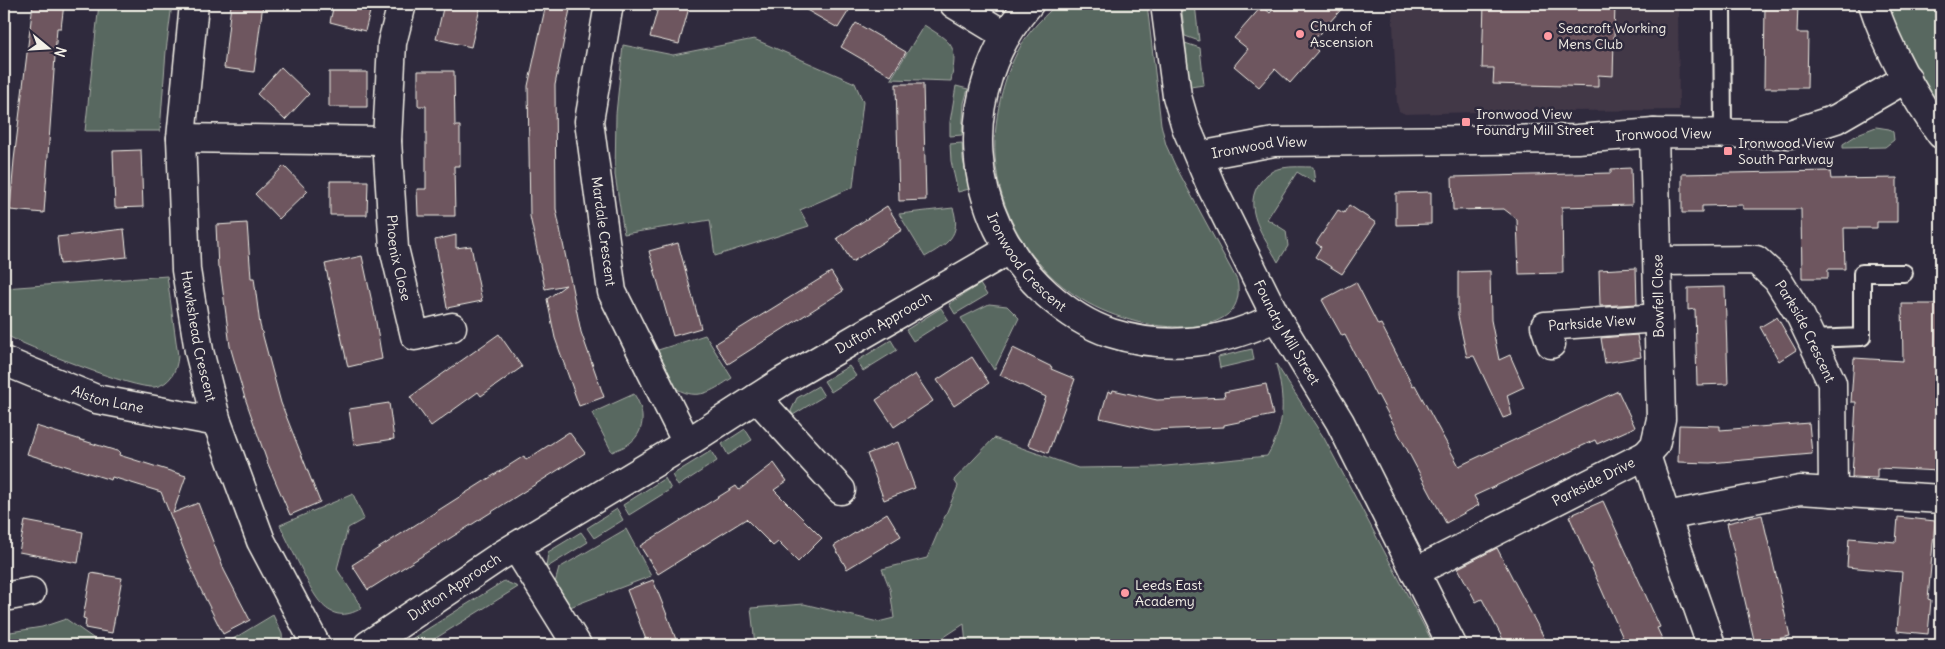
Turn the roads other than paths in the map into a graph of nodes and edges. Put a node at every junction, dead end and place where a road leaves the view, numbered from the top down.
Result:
1 (194, 4) edge
2 (402, 4) edge
3 (609, 4) edge
4 (954, 4) edge
5 (1029, 4) edge
6 (1165, 4) edge
7 (1722, 4) edge
8 (1872, 4) edge
9 (1005, 35) junction
10 (1907, 78) junction
11 (1654, 133) junction
12 (1723, 133) junction
13 (1941, 134) edge
14 (181, 138) junction
15 (387, 141) junction
16 (1199, 156) junction
17 (1010, 249) junction
18 (1658, 261) junction
19 (1904, 272) dead end
20 (1276, 317) junction
21 (1659, 318) junction
22 (452, 327) dead end
23 (1811, 339) junction
24 (1551, 344) dead end
25 (4, 361) edge
26 (757, 398) junction
27 (217, 422) junction
28 (688, 443) junction
29 (1646, 455) junction
30 (841, 490) dead end
31 (1833, 492) junction
32 (1941, 499) edge
33 (1666, 516) junction
34 (516, 547) junction
35 (1415, 572) junction
36 (31, 592) dead end
37 (4, 597) edge
38 (316, 645) edge
39 (368, 645) edge
40 (577, 645) edge
41 (1452, 645) edge
42 (1711, 645) edge

1 - 14 street, Hawkshead Crescent
2 - 15 street, Phoenix Close
3 - 28 street, Mardale Crescent
4 - 9 street
5 - 9 street, Ironwood Crescent
6 - 16 street, Foundry Mill Street
7 - 12 lane
8 - 10 street
9 - 17 street, Ironwood Crescent
10 - 12 street, Ironwood View
10 - 13 street
11 - 12 street, Ironwood View
11 - 16 street, Ironwood View
11 - 18 street, Bowfell Close
14 - 15 street
14 - 27 street, Hawkshead Crescent
15 - 22 street, Phoenix Close
16 - 20 street, Foundry Mill Street
17 - 20 street, Ironwood Crescent
17 - 26 street, Dufton Approach
18 - 21 street, Bowfell Close
18 - 23 street, Parkside Crescent
19 - 23 lane
20 - 35 street, Foundry Mill Street
21 - 24 street, Parkside View
21 - 29 street, Bowfell Close
23 - 31 street, Parkside Crescent
25 - 27 street, Alston Lane
26 - 28 street, Dufton Approach
26 - 30 street
27 - 38 street, Hawkshead Crescent
28 - 34 street, Dufton Approach
29 - 33 street, Parkside Drive
29 - 35 street, Parkside Drive
31 - 32 street
31 - 33 street
33 - 42 street, Parkside Drive
34 - 39 street, Dufton Approach
34 - 40 street, Dufton Approach
35 - 41 street, Foundry Mill Street
36 - 37 street

